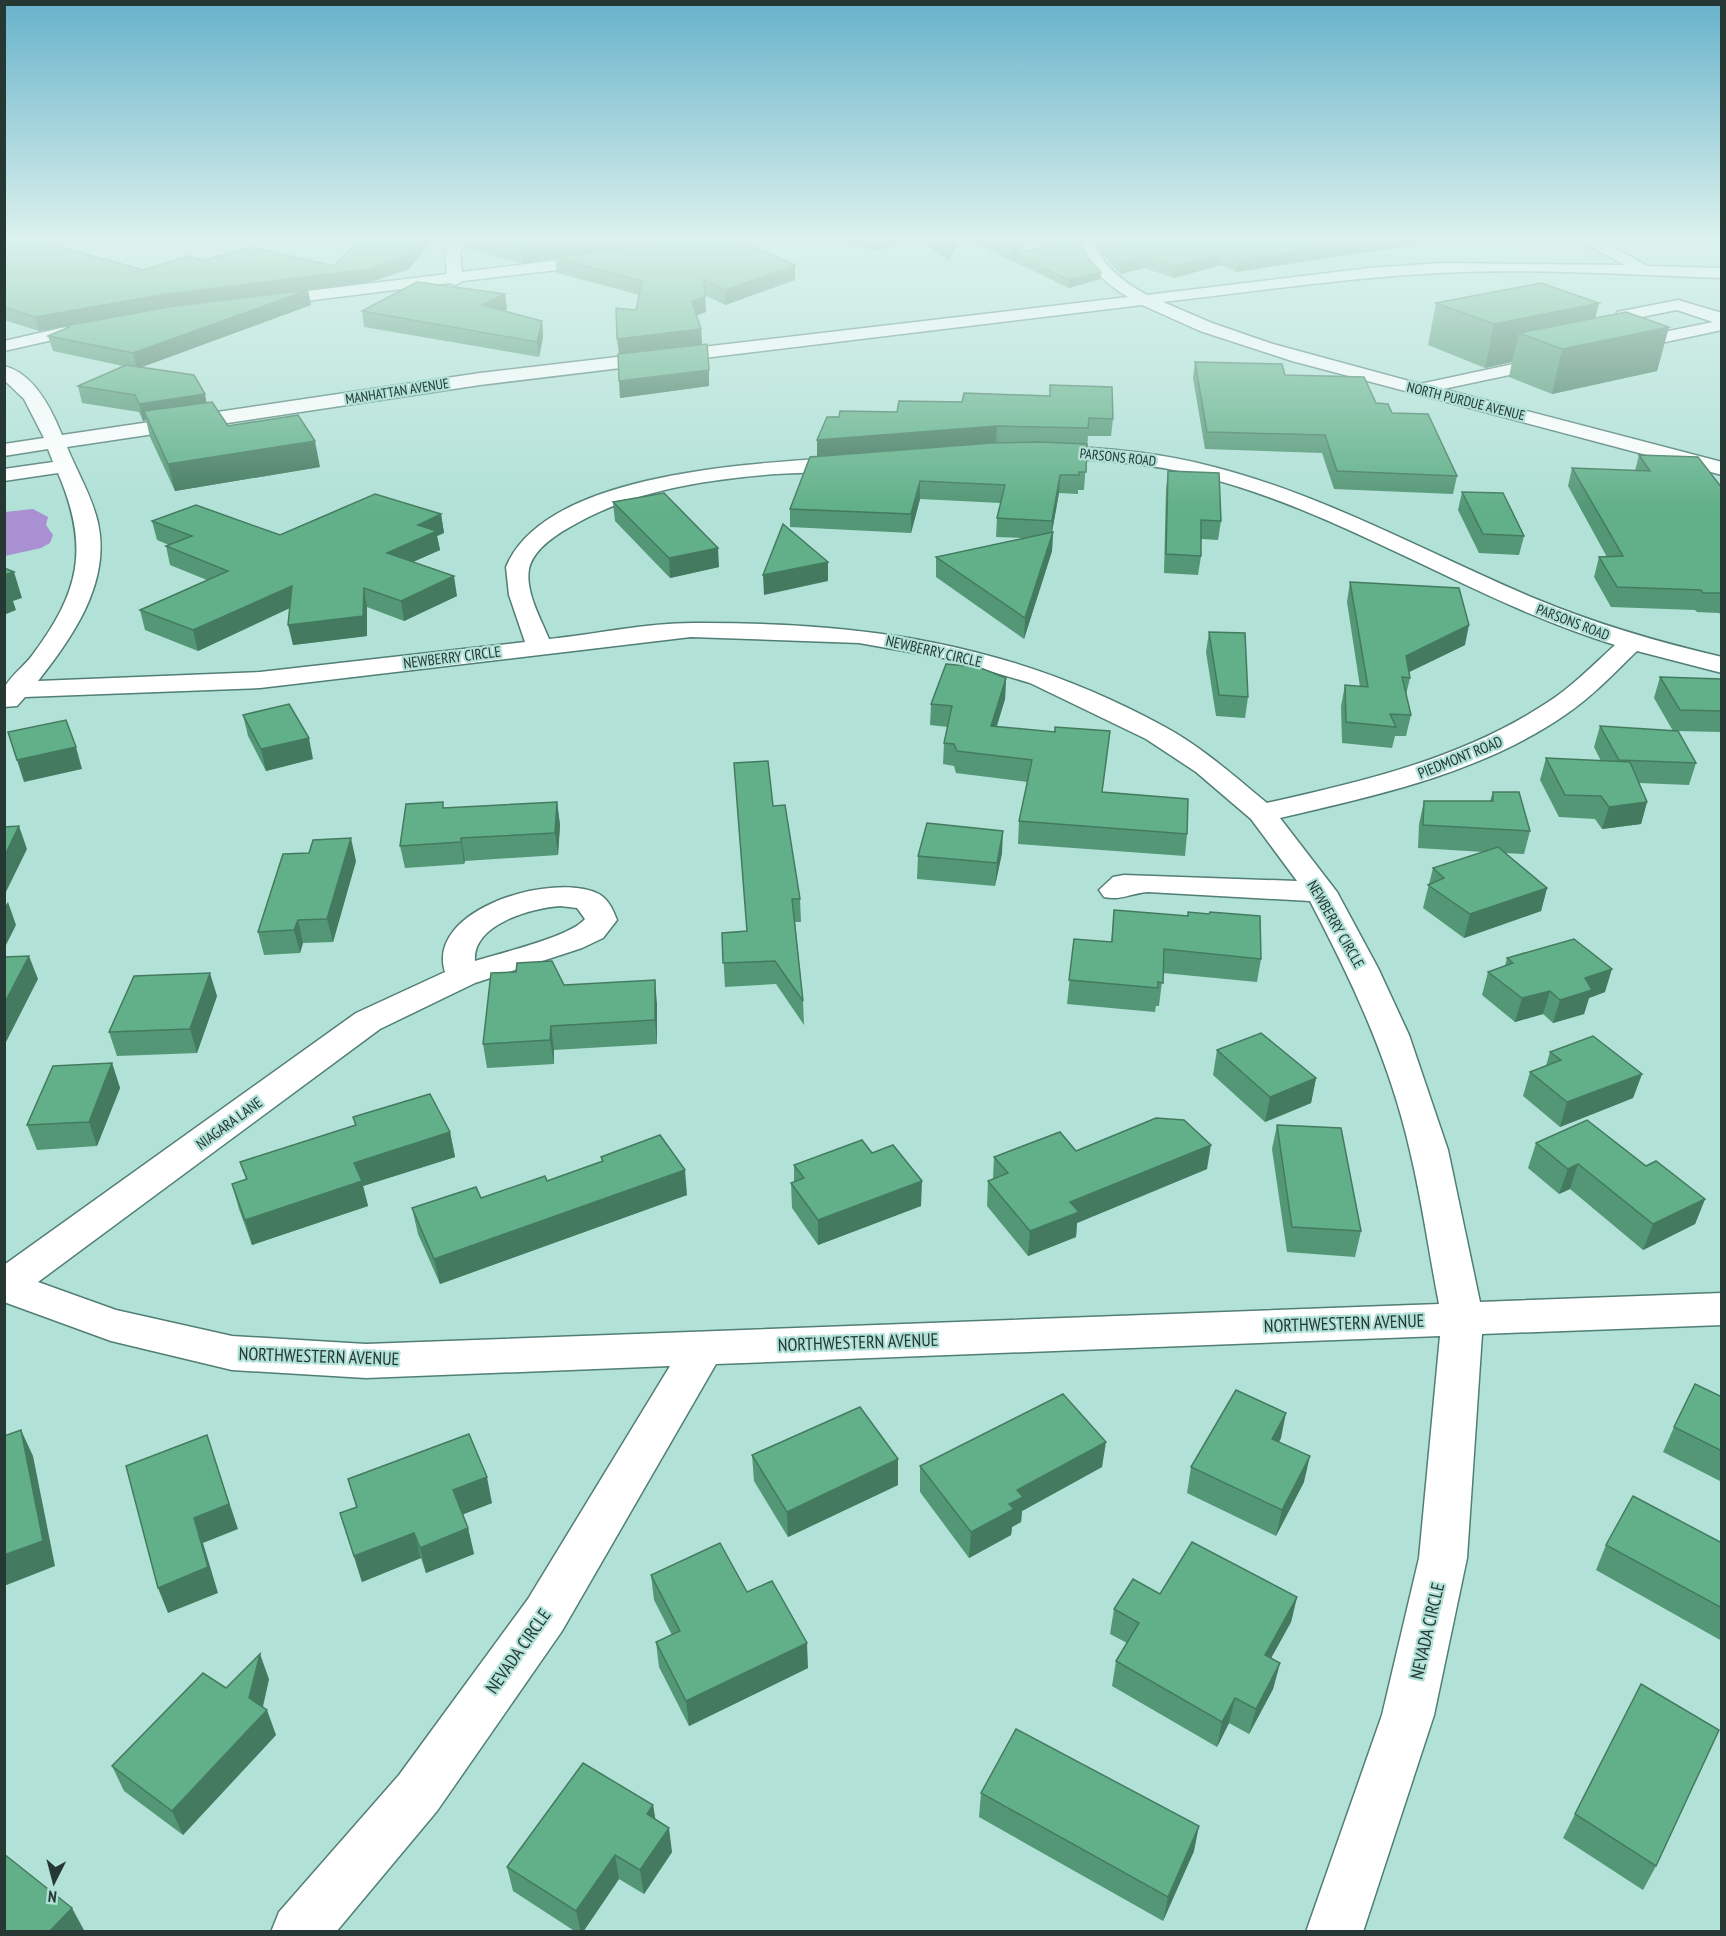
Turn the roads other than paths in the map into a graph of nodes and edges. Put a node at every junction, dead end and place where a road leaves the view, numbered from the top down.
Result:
1 (87, 328) edge
2 (907, 328) edge
3 (1212, 328) edge
4 (1622, 328) edge
5 (1706, 328) edge
6 (4, 346) edge
7 (1621, 346) junction
8 (1598, 351) edge
9 (1576, 356) edge
10 (4, 371) edge
11 (1419, 388) junction
12 (55, 442) junction
13 (4, 450) edge
14 (1016, 451) edge
15 (868, 462) edge
16 (64, 466) junction
17 (1722, 469) edge
18 (4, 475) edge
19 (1632, 643) junction
20 (539, 646) junction
21 (1722, 664) edge
22 (11, 696) edge
23 (1261, 813) junction
24 (1115, 890) dead end
25 (1322, 892) junction
26 (462, 976) dead end
27 (5, 1286) edge
28 (1722, 1309) edge
29 (1462, 1318) junction
30 (704, 1347) junction
31 (299, 1932) edge
32 (1334, 1932) edge

1 - 6 street
2 - 12 street, MANHATTAN AVENUE
3 - 11 street, NORTH PURDUE AVENUE
4 - 7 street
5 - 7 street
7 - 8 street
9 - 11 street
10 - 12 street
11 - 17 street, NORTH PURDUE AVENUE
12 - 13 street, MANHATTAN AVENUE
12 - 16 street
14 - 19 street, PARSONS ROAD
15 - 20 street
16 - 18 street
16 - 22 street
19 - 21 street, PARSONS ROAD
19 - 23 street, PIEDMONT ROAD
20 - 22 street, NEWBERRY CIRCLE
20 - 23 street, NEWBERRY CIRCLE
23 - 25 street, NEWBERRY CIRCLE
24 - 25 street
25 - 29 street, NEWBERRY CIRCLE
26 - 27 street, NIAGARA LANE
27 - 30 street, NORTHWESTERN AVENUE
28 - 29 street, NORTHWESTERN AVENUE
29 - 30 street, NORTHWESTERN AVENUE
29 - 32 street, NEVADA CIRCLE
30 - 31 street, NEVADA CIRCLE

